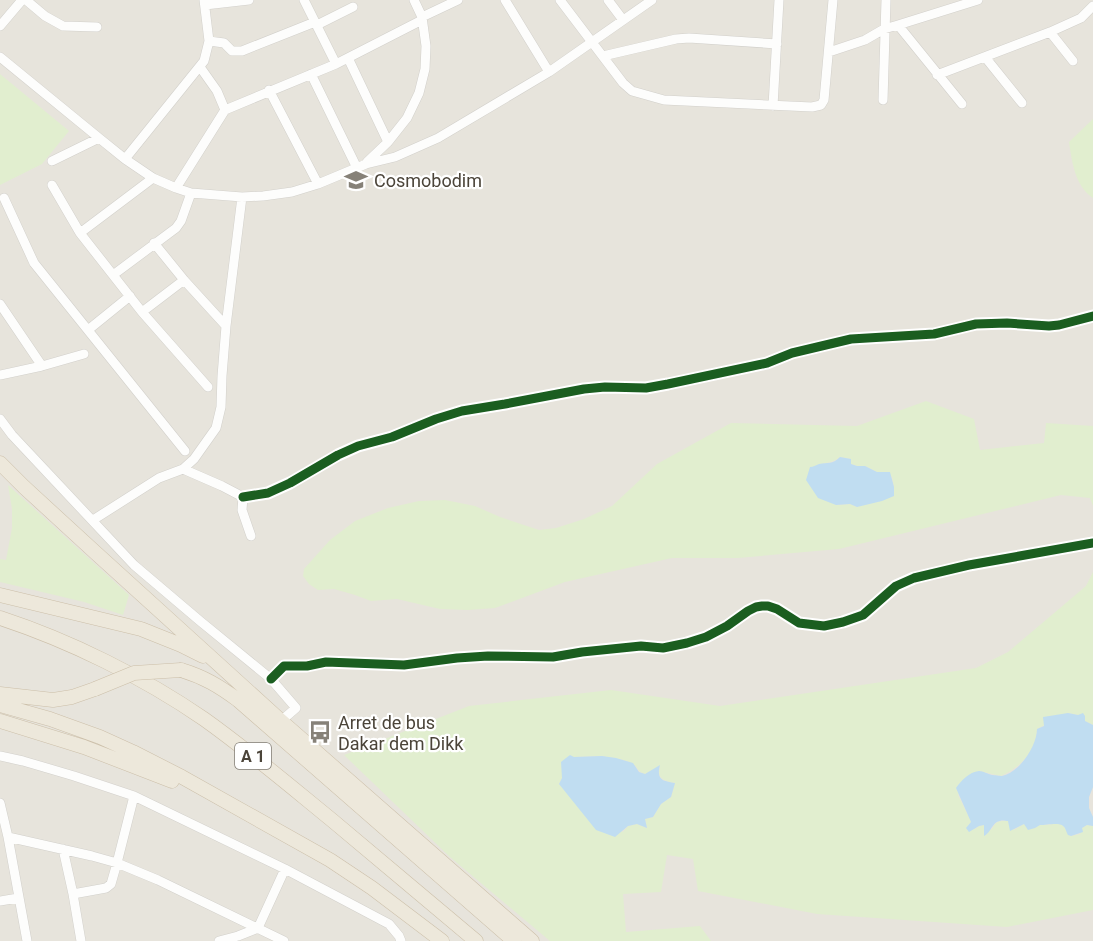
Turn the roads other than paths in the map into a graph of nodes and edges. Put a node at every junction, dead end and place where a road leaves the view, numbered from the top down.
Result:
1 (24, 0) edge
2 (249, 0) edge
3 (304, 0) edge
4 (414, 0) edge
5 (458, 0) edge
6 (506, 0) edge
7 (560, 0) edge
8 (608, 0) edge
9 (652, 0) edge
10 (779, 0) edge
11 (832, 0) edge
12 (886, 0) edge
13 (978, 0) edge
14 (204, 3) edge
15 (1093, 6) edge
16 (353, 7) dead end
17 (422, 19) junction
18 (623, 20) junction
19 (316, 24) junction
20 (898, 24) junction
21 (0, 27) edge
22 (97, 27) dead end
23 (884, 29) junction
24 (1050, 32) junction
25 (209, 40) junction
26 (592, 42) junction
27 (777, 44) junction
28 (829, 52) junction
29 (603, 56) junction
30 (0, 57) edge
31 (985, 57) junction
32 (348, 58) junction
33 (1073, 61) dead end
34 (336, 64) junction
35 (200, 68) junction
36 (549, 72) junction
37 (311, 74) junction
38 (937, 75) junction
39 (269, 90) junction
40 (883, 100) dead end
41 (1022, 103) dead end
42 (962, 104) dead end
43 (773, 106) junction
44 (225, 110) junction
45 (99, 138) junction
46 (388, 142) junction
47 (125, 159) junction
48 (52, 161) dead end
49 (361, 166) junction
50 (153, 178) junction
51 (318, 184) junction
52 (52, 185) dead end
53 (176, 188) junction
54 (191, 193) junction
55 (242, 197) junction
56 (4, 198) dead end
57 (80, 233) junction
58 (154, 243) junction
59 (113, 275) junction
60 (184, 280) junction
61 (130, 296) junction
62 (0, 304) edge
63 (142, 312) junction
64 (1093, 316) edge
65 (226, 326) junction
66 (88, 330) junction
67 (84, 354) dead end
68 (42, 366) junction
69 (0, 375) edge
70 (208, 387) dead end
71 (0, 419) edge
72 (185, 451) dead end
73 (0, 463) edge
74 (183, 469) junction
75 (243, 497) junction
76 (93, 520) junction
77 (251, 536) dead end
78 (1093, 543) edge
79 (0, 595) edge
80 (0, 618) edge
81 (219, 663) junction
82 (271, 679) junction
83 (0, 694) edge
84 (0, 705) edge
85 (0, 721) edge
86 (281, 721) junction
87 (0, 756) edge
88 (134, 796) junction
89 (0, 803) edge
90 (251, 816) junction
91 (8, 837) junction
92 (63, 849) junction
93 (117, 863) junction
94 (285, 869) junction
95 (73, 894) junction
96 (18, 898) junction
97 (0, 901) edge
98 (258, 928) junction
99 (27, 941) edge
100 (81, 941) edge
101 (219, 941) edge
102 (284, 941) edge
103 (402, 941) edge
104 (442, 941) edge
105 (476, 941) edge
106 (514, 941) edge
107 (532, 941) edge

1 - 21 street
1 - 22 street
2 - 14 street
3 - 19 street
4 - 17 street
5 - 17 street
6 - 36 street
7 - 26 street
8 - 18 street
9 - 18 street
10 - 27 street
11 - 28 street
12 - 23 street
13 - 20 street
14 - 25 street
15 - 24 street
16 - 19 street
17 - 32 street
17 - 46 street
18 - 26 street
19 - 25 street
19 - 34 street
20 - 23 street
20 - 38 street
23 - 28 street
23 - 40 street
24 - 31 street
24 - 33 street
25 - 35 street
26 - 29 street
26 - 36 street
27 - 29 street
27 - 43 street
28 - 43 street
29 - 43 street
30 - 45 street
31 - 38 street
31 - 41 street
32 - 34 street
32 - 46 street
34 - 37 street
35 - 44 street
35 - 47 street
36 - 49 street
37 - 39 street
37 - 49 street
38 - 42 street
39 - 44 street
39 - 51 street
44 - 53 street
45 - 47 street
45 - 48 street
46 - 49 street
47 - 50 street
49 - 51 street
50 - 53 street
50 - 57 street
51 - 55 street
52 - 57 street
53 - 54 street
54 - 55 street
54 - 58 street
55 - 65 street
56 - 66 street
57 - 59 street
58 - 59 street
58 - 60 street
59 - 61 street
60 - 63 street
60 - 65 street
61 - 63 street
61 - 66 street
62 - 68 street
63 - 70 street
64 - 75 street
65 - 74 street
66 - 72 street
67 - 68 street
68 - 69 street
71 - 76 street
73 - 81 highway
74 - 75 street
74 - 76 street
75 - 77 street
76 - 82 street
78 - 82 street
79 - 81 highway
80 - 105 highway, A 1
81 - 86 highway
82 - 86 street
83 - 106 highway, bridge
84 - 90 highway
85 - 90 highway
86 - 107 highway
87 - 88 street
88 - 93 street
88 - 94 street
89 - 91 street
90 - 104 highway
91 - 92 street
91 - 96 street
92 - 93 street
92 - 95 street
93 - 95 street
93 - 98 street
94 - 98 street
94 - 103 street
95 - 100 street
96 - 97 street
96 - 99 street
98 - 101 street
98 - 102 street

